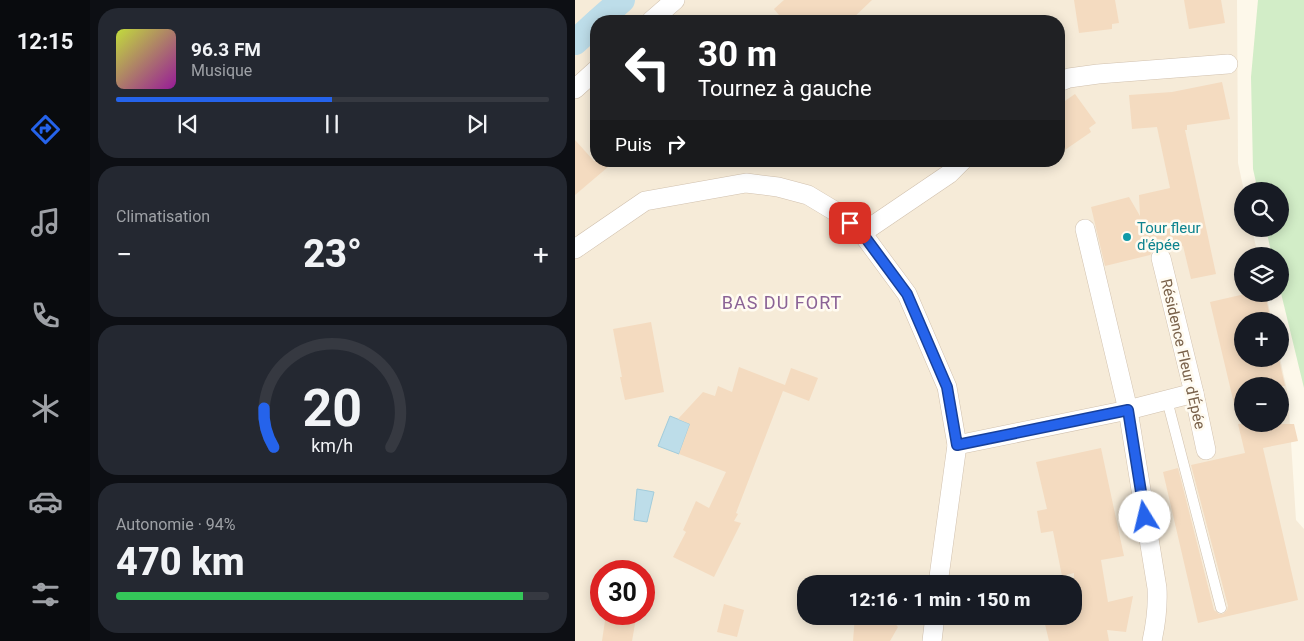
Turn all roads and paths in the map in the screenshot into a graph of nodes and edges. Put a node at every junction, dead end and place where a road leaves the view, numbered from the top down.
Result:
1 (675, 0) edge
2 (658, 15) edge
3 (1228, 64) dead end
4 (590, 75) edge
5 (1065, 80) edge
6 (575, 88) edge
7 (956, 167) edge
8 (1085, 229) dead end
9 (862, 233) junction
10 (575, 249) edge
11 (1161, 258) dead end
12 (1194, 393) junction
13 (1167, 400) junction
14 (1128, 410) junction
15 (957, 445) junction
16 (1206, 450) dead end
17 (940, 575) edge
18 (1221, 608) dead end
19 (934, 625) edge
20 (932, 641) edge
21 (1153, 641) edge

1 - 2 street
3 - 5 street
4 - 6 street
7 - 9 street
8 - 14 street
9 - 10 street
9 - 15 street
11 - 12 street, Résidence Fleur d'Épée
12 - 13 street
12 - 16 street, Résidence Fleur d'Épée
13 - 14 street
13 - 18 lane
14 - 15 street
14 - 21 street
15 - 17 street
19 - 20 street

